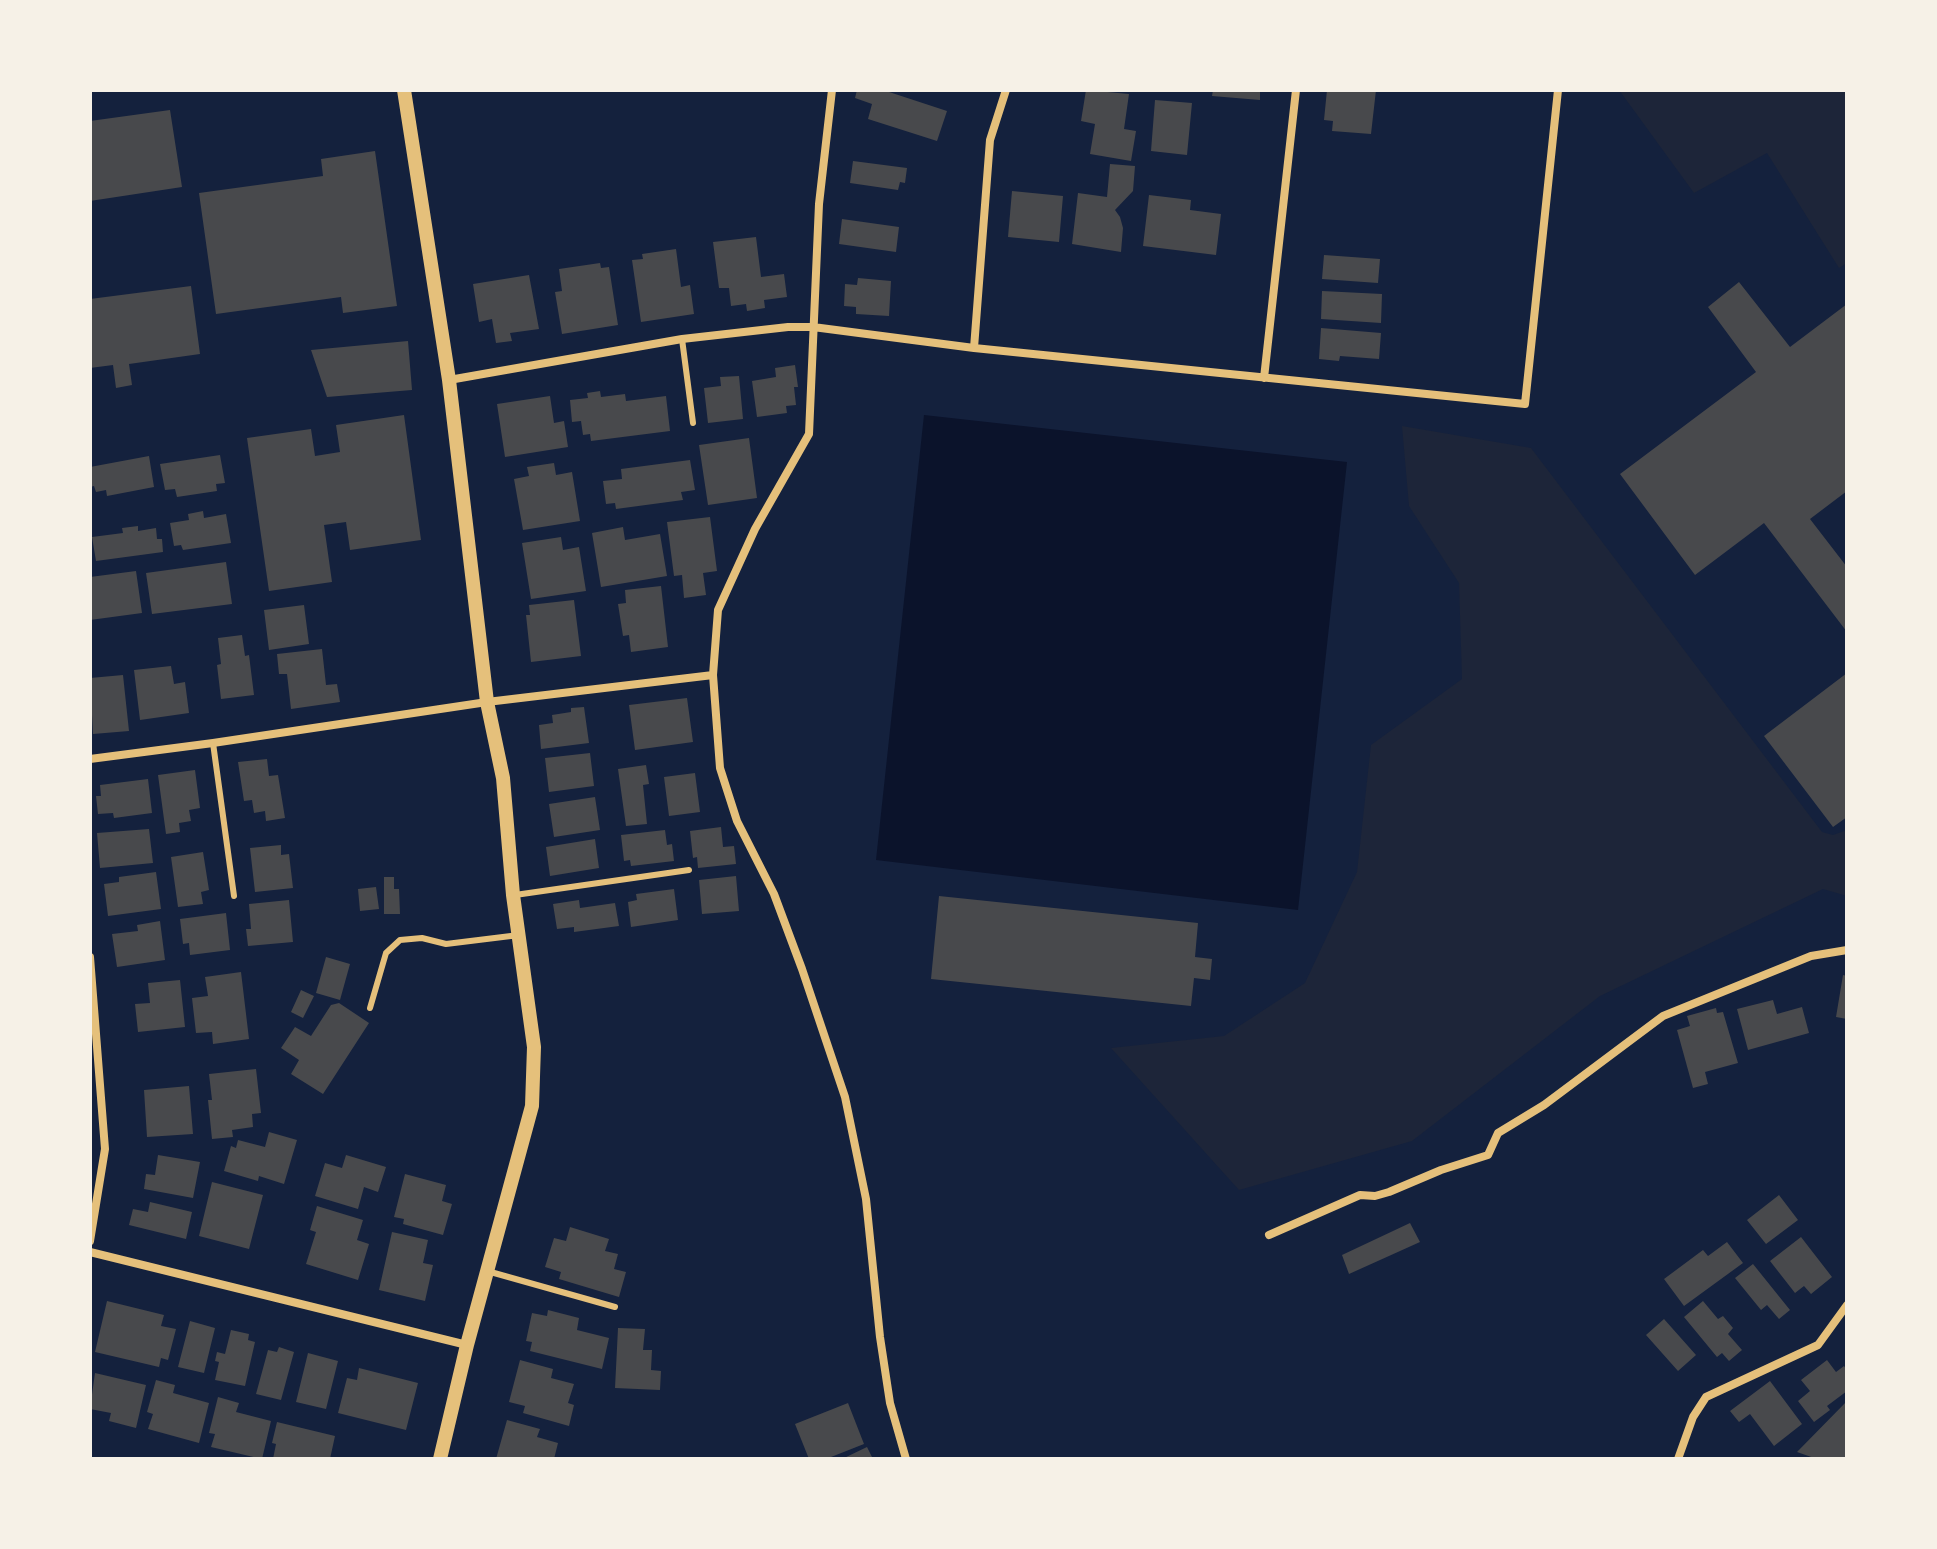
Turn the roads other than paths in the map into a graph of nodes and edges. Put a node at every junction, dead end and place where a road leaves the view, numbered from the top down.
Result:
1 (404, 90) edge
2 (832, 90) edge
3 (1006, 90) edge
4 (1296, 90) edge
5 (1558, 90) edge
6 (813, 327) junction
7 (682, 339) junction
8 (974, 348) junction
9 (1264, 378) junction
10 (449, 380) junction
11 (693, 423) dead end
12 (713, 675) junction
13 (487, 702) junction
14 (213, 743) junction
15 (90, 759) edge
16 (689, 870) dead end
17 (513, 895) junction
18 (234, 896) dead end
19 (519, 935) junction
20 (1847, 950) edge
21 (90, 957) edge
22 (92, 981) edge
23 (370, 1008) dead end
24 (1269, 1235) dead end
25 (90, 1241) edge
26 (90, 1252) edge
27 (487, 1271) junction
28 (1847, 1305) edge
29 (615, 1307) dead end
30 (467, 1345) junction
31 (440, 1459) edge
32 (906, 1459) edge
33 (1678, 1459) edge

1 - 10 street
2 - 6 street
3 - 8 street
4 - 9 street
5 - 9 street
6 - 7 street
6 - 8 street
6 - 12 street
7 - 10 street
7 - 11 lane
8 - 9 street
10 - 13 street
12 - 13 street
12 - 32 street
13 - 14 street
13 - 17 street
14 - 15 street
14 - 18 lane
16 - 17 lane
17 - 19 street
19 - 23 lane
19 - 27 street
20 - 24 street
21 - 22 street
22 - 25 street
26 - 30 street
27 - 29 lane
27 - 30 street
28 - 33 street
30 - 31 street

